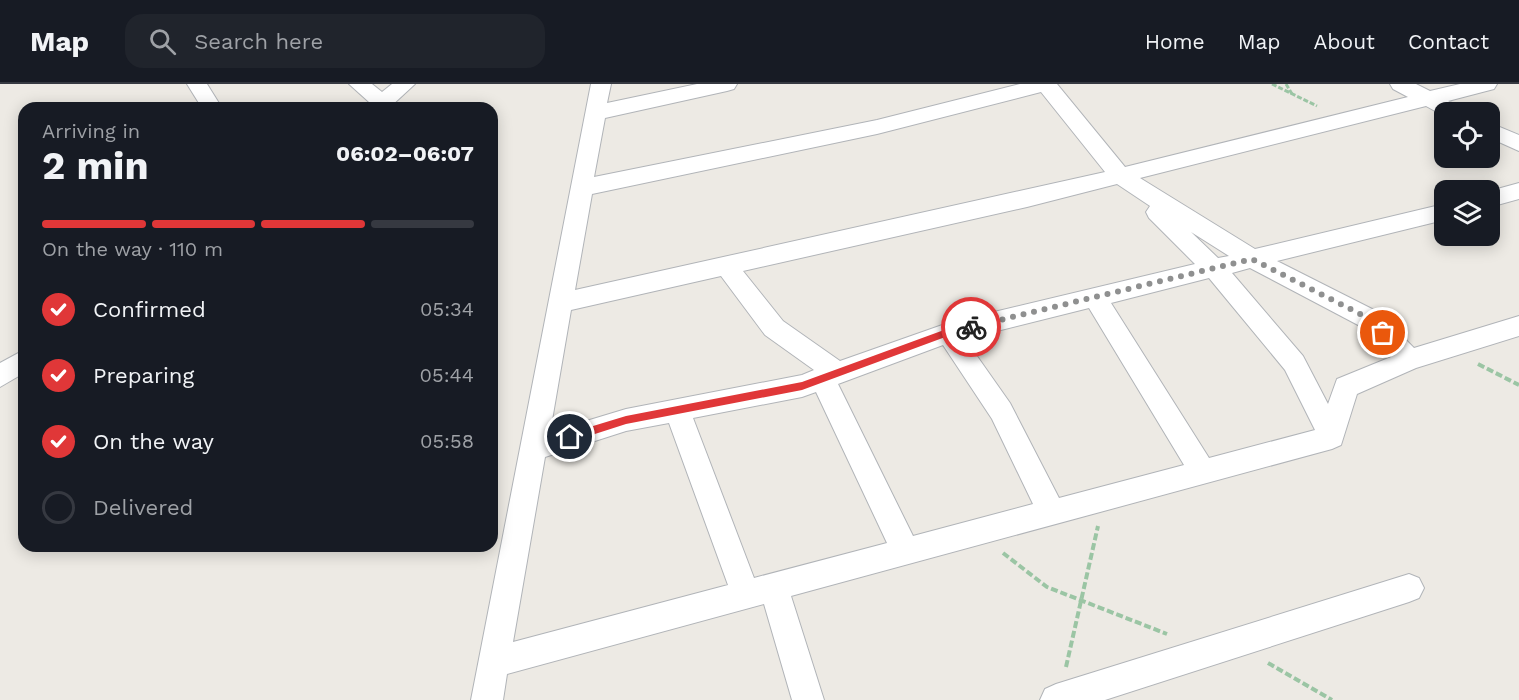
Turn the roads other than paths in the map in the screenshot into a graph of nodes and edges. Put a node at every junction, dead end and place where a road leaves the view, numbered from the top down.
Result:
1 (197, 84) edge
2 (358, 84) edge
3 (405, 84) edge
4 (601, 84) edge
5 (728, 84) edge
6 (1400, 84) edge
7 (1486, 84) edge
8 (1425, 99) junction
9 (208, 102) edge
10 (376, 102) edge
11 (383, 102) edge
12 (1434, 103) edge
13 (595, 113) junction
14 (1500, 135) edge
15 (1519, 144) edge
16 (1120, 176) junction
17 (581, 188) junction
18 (1519, 191) edge
19 (1500, 197) edge
20 (1434, 214) edge
21 (1252, 259) junction
22 (726, 266) junction
23 (1215, 268) junction
24 (1095, 297) junction
25 (559, 303) junction
26 (1519, 326) edge
27 (948, 333) junction
28 (1410, 360) junction
29 (18, 364) edge
30 (830, 375) junction
31 (0, 376) edge
32 (677, 410) junction
33 (1332, 437) junction
34 (532, 449) junction
35 (1203, 472) junction
36 (1052, 513) junction
37 (906, 551) junction
38 (1409, 588) dead end
39 (760, 590) junction
40 (494, 662) junction
41 (1058, 699) edge
42 (487, 700) edge
43 (808, 700) edge

1 - 9 street
2 - 10 street
3 - 11 street
4 - 13 street
5 - 13 street
6 - 8 street
7 - 8 street
8 - 12 street
8 - 16 street
13 - 17 street
14 - 15 street
16 - 17 street
16 - 21 street
16 - 22 street
16 - 23 street
17 - 25 street
18 - 19 street
20 - 21 street
21 - 23 street
21 - 28 street
22 - 25 street
22 - 30 street
23 - 24 street
23 - 33 street
24 - 27 street
24 - 35 street
25 - 34 street
26 - 28 street
27 - 30 street
27 - 36 street
28 - 33 street
29 - 31 street
30 - 32 street
30 - 37 street
32 - 34 street
32 - 39 street
33 - 35 street
34 - 40 street
35 - 36 street
36 - 37 street
37 - 39 street
38 - 41 street
39 - 40 street
39 - 43 street
40 - 42 street

